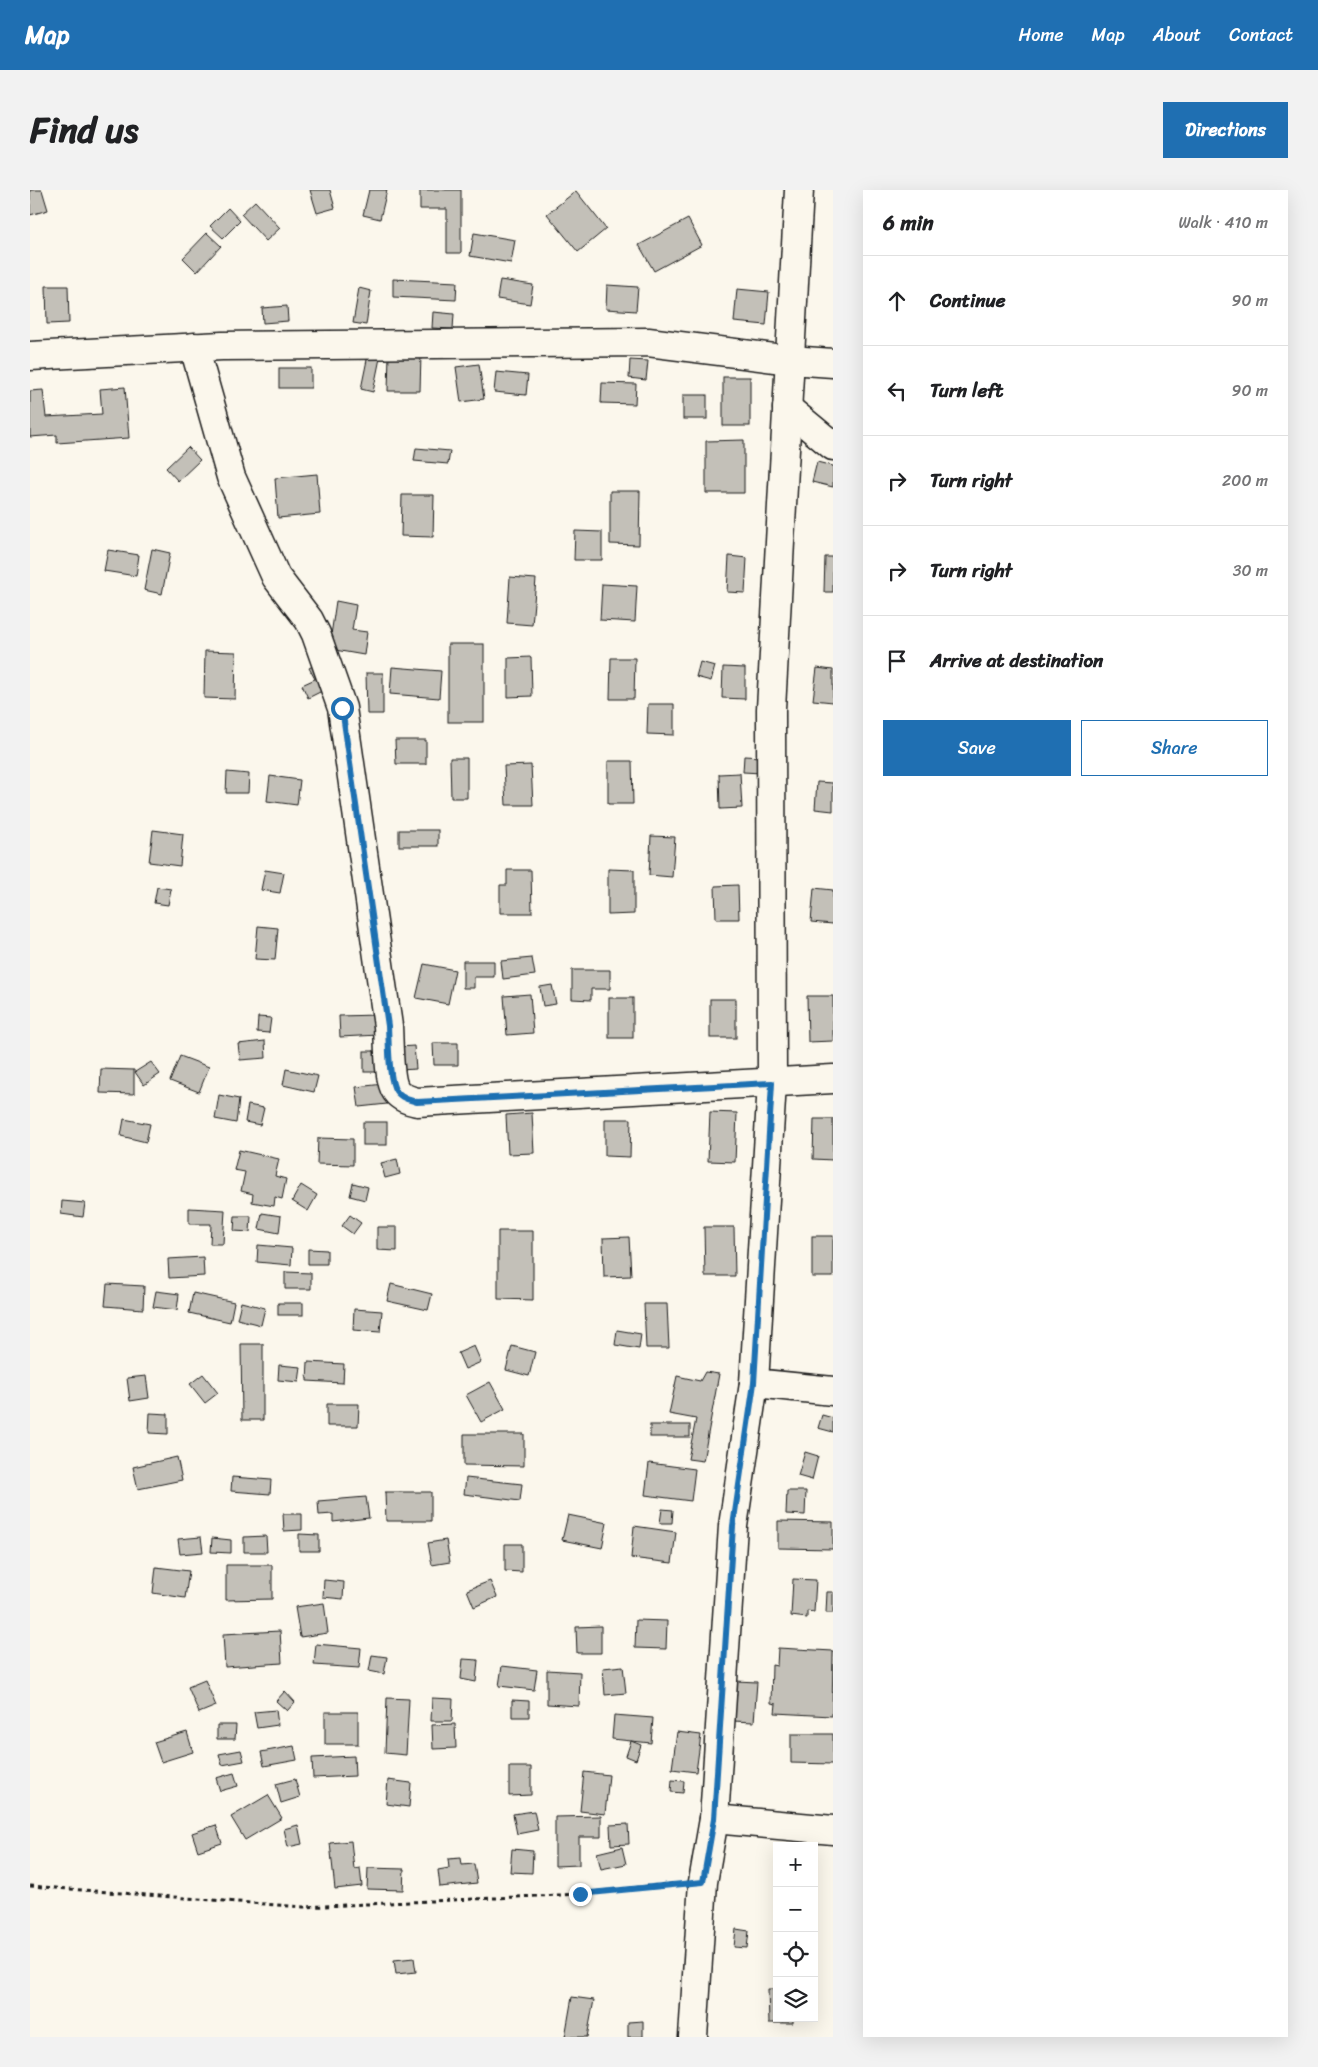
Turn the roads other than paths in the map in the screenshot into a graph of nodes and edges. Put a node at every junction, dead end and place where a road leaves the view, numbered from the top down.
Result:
1 (799, 190) edge
2 (194, 347) junction
3 (30, 356) edge
4 (790, 360) junction
5 (833, 363) edge
6 (787, 408) junction
7 (833, 446) edge
8 (833, 1078) edge
9 (772, 1083) junction
10 (754, 1383) junction
11 (833, 1391) edge
12 (714, 1819) junction
13 (833, 1830) edge
14 (693, 2037) edge

1 - 4 street
2 - 3 street
2 - 4 street
2 - 9 street
4 - 5 street
4 - 6 street
6 - 7 street
6 - 9 street
8 - 9 street
9 - 10 street
10 - 11 street
10 - 12 street
12 - 13 street
12 - 14 street

